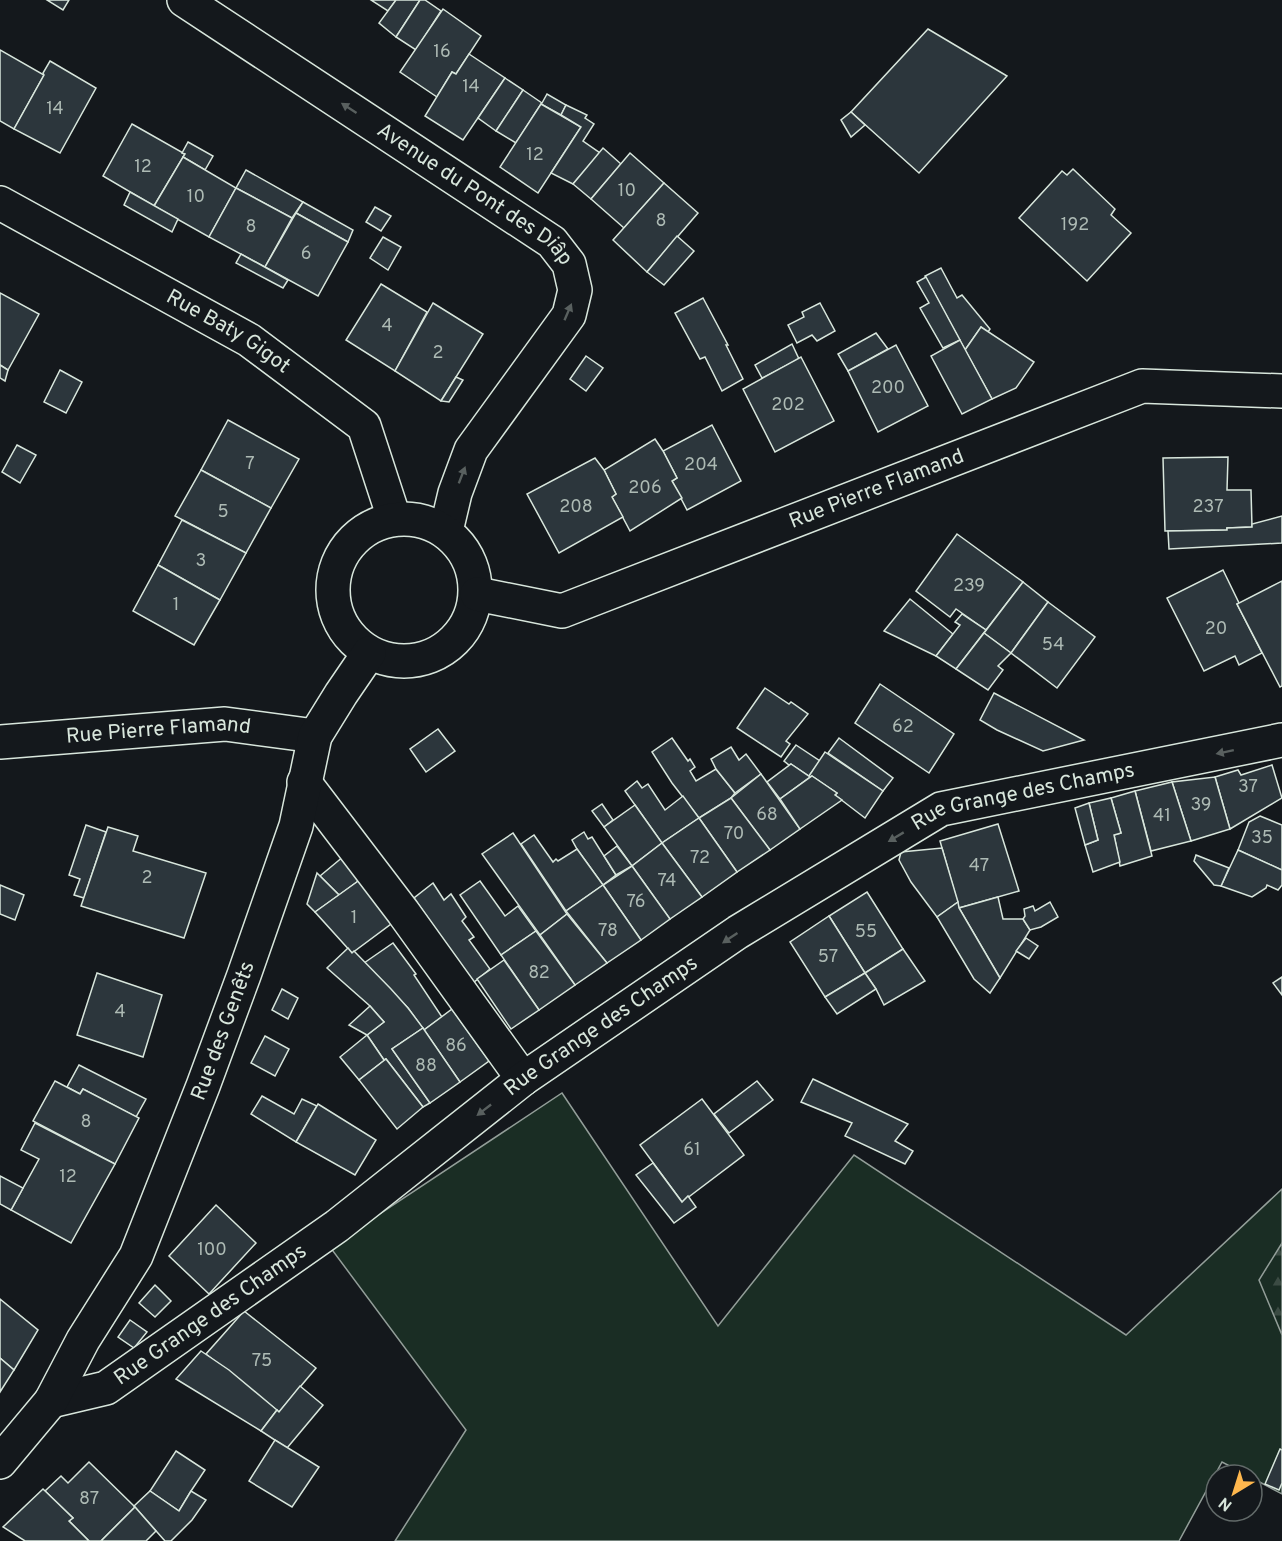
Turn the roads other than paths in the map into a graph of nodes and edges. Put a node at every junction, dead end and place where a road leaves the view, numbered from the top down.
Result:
1 (184, 0) edge
2 (0, 203) edge
3 (1282, 391) edge
4 (394, 518) junction
5 (446, 531) junction
6 (477, 594) junction
7 (369, 653) junction
8 (315, 736) junction
9 (1282, 740) edge
10 (0, 742) edge
11 (304, 782) junction
12 (523, 1079) junction
13 (51, 1401) junction
14 (0, 1462) edge

5 -> 1 street, Avenue du Pont des Diâp
2 - 4 street, Rue Baty Gigot
3 - 6 street, Rue Pierre Flamand
4 - 5 street
4 - 7 street
5 - 6 street
6 - 7 street
7 - 8 street, Rue des Genêts
8 - 10 street, Rue Pierre Flamand
8 - 11 street, Rue des Genêts
9 -> 12 street, Rue Grange des Champs
11 - 12 street
11 - 13 street, Rue des Genêts
12 -> 13 street, Rue Grange des Champs
13 - 14 street

